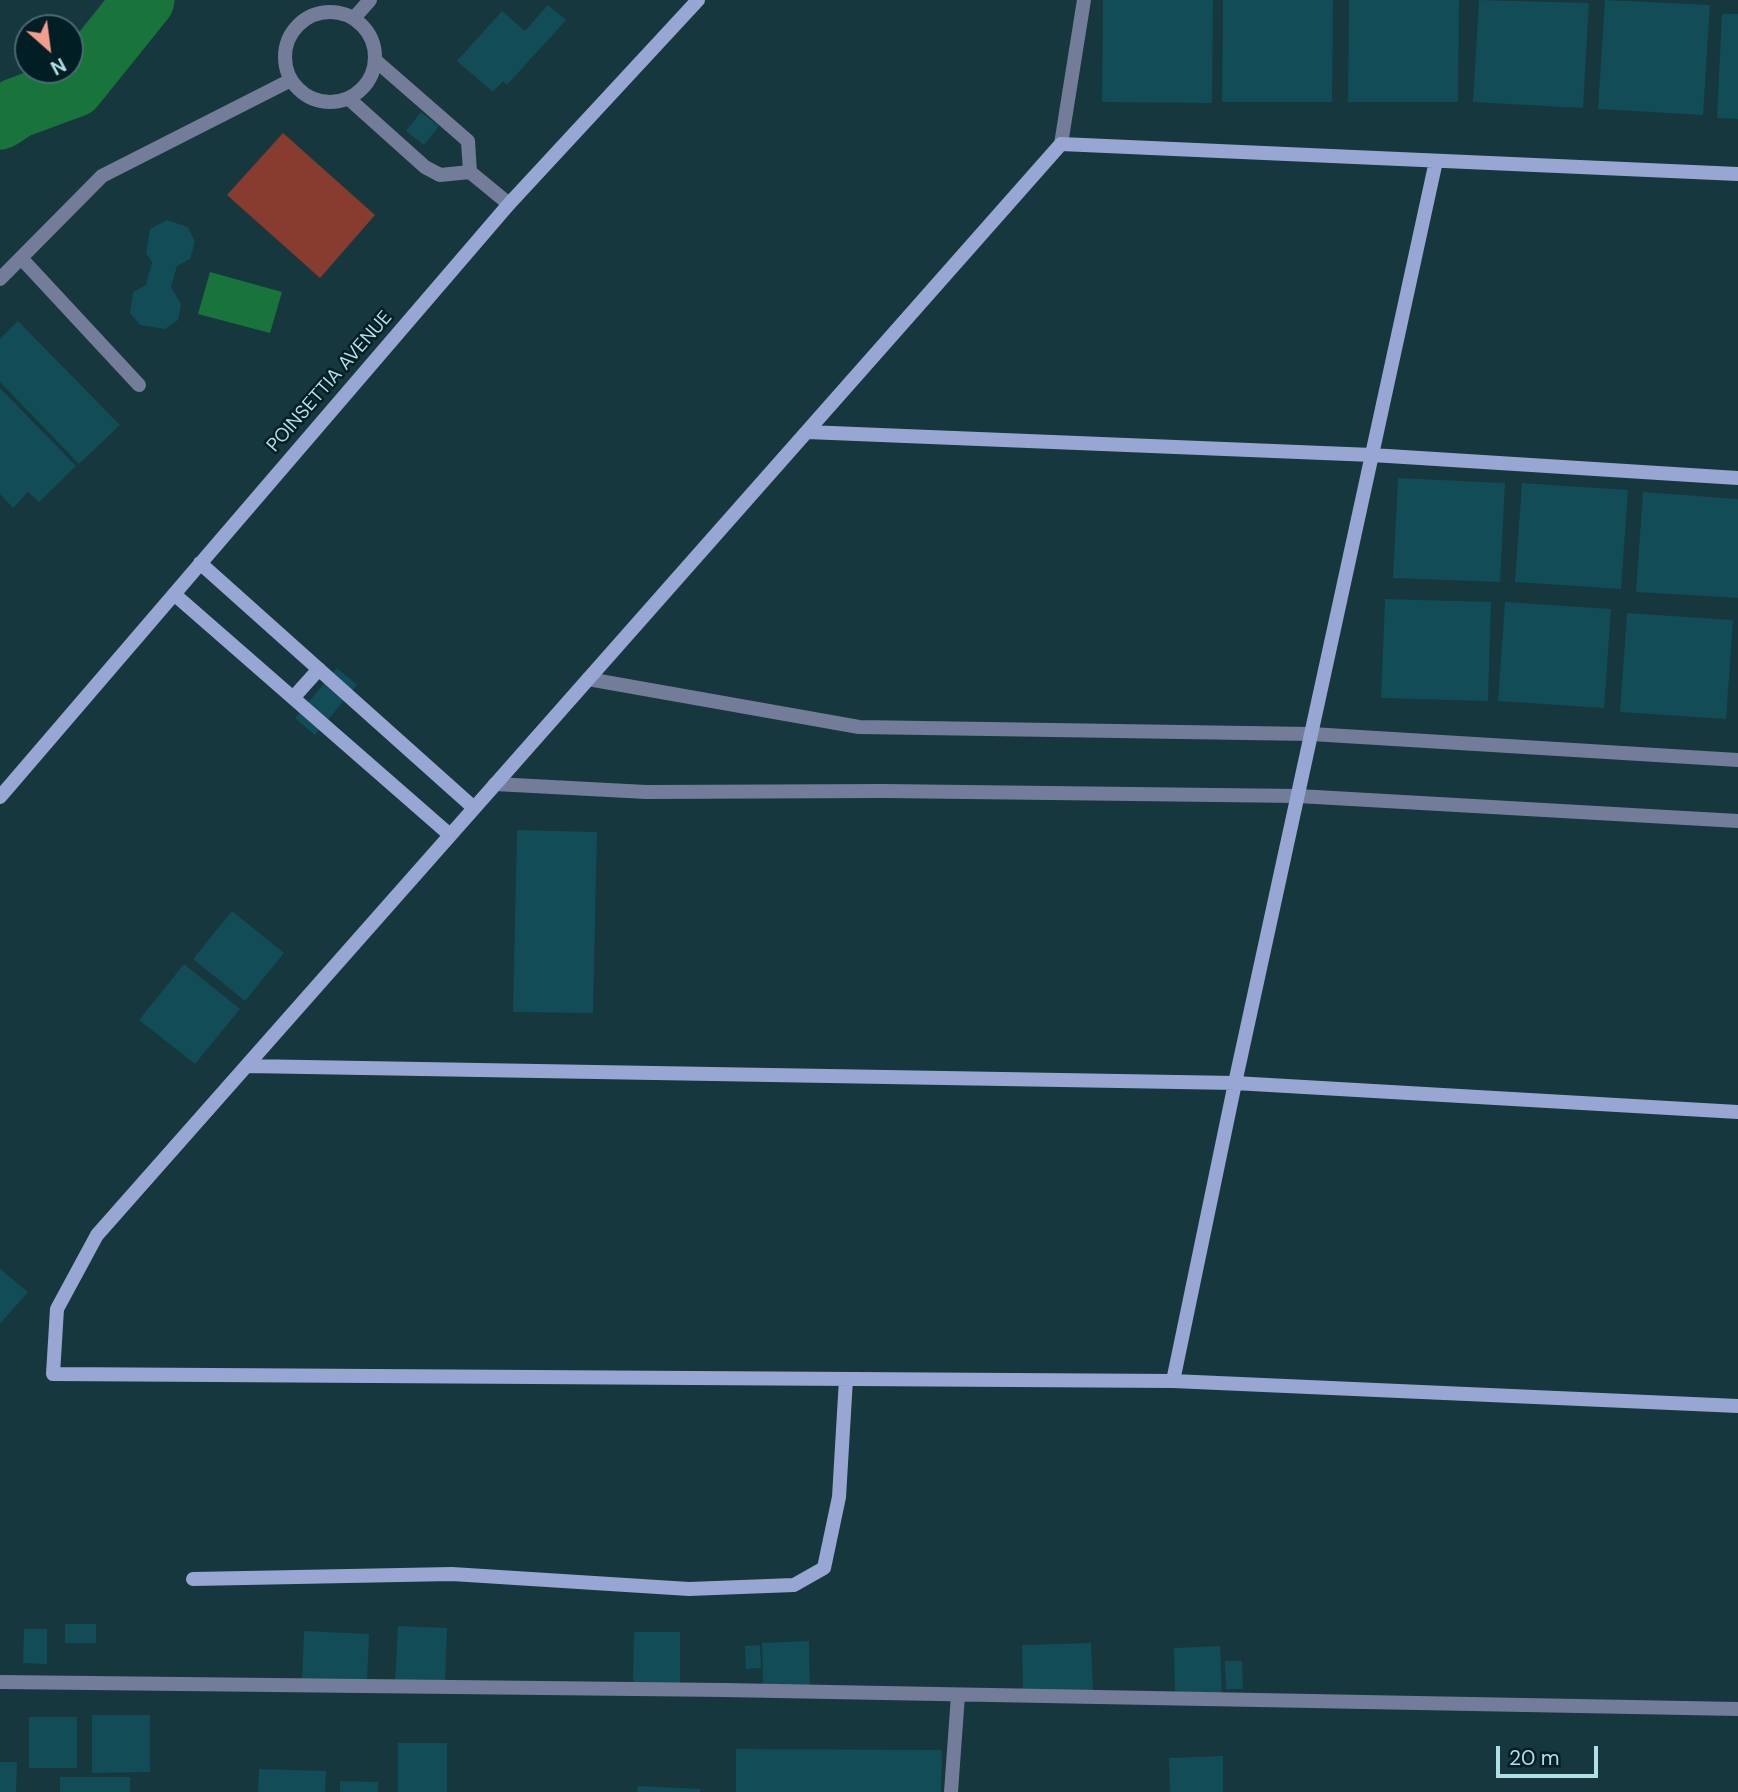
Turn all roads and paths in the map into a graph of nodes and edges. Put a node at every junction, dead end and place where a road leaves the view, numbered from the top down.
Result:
1 (370, 0) edge
2 (698, 0) edge
3 (1084, 0) edge
4 (354, 18) junction
5 (375, 60) junction
6 (291, 80) junction
7 (348, 98) junction
8 (1061, 144) junction
9 (1436, 161) junction
10 (470, 172) junction
11 (1738, 174) edge
12 (509, 204) junction
13 (21, 258) junction
14 (0, 279) edge
15 (139, 385) dead end
16 (807, 432) junction
17 (1372, 455) junction
18 (1738, 478) edge
19 (200, 563) junction
20 (174, 594) junction
21 (319, 669) junction
22 (588, 679) junction
23 (293, 698) junction
24 (1311, 733) junction
25 (1738, 760) edge
26 (495, 784) junction
27 (1298, 796) junction
28 (0, 797) edge
29 (474, 808) junction
30 (1738, 821) edge
31 (450, 835) junction
32 (247, 1066) junction
33 (1235, 1083) junction
34 (1738, 1112) edge
35 (846, 1379) junction
36 (1173, 1381) junction
37 (1738, 1406) edge
38 (193, 1580) dead end
39 (0, 1682) edge
40 (958, 1695) junction
41 (1738, 1709) edge
42 (951, 1792) edge

1 - 4 street
2 - 12 street, POINSETTIA AVENUE
3 - 8 street
4 - 5 street
4 - 6 street
5 - 7 street
5 - 10 street
6 - 7 street
6 - 13 street
7 - 10 street
8 - 9 street
8 - 16 street
9 - 11 street
9 - 17 street
10 - 12 street
12 - 19 street, POINSETTIA AVENUE
13 - 14 street
13 - 15 street
16 - 17 street
16 - 22 street
17 - 18 street
17 - 24 street
19 - 20 street, POINSETTIA AVENUE
19 - 21 street
20 - 23 street
20 - 28 street, POINSETTIA AVENUE
21 - 23 street
21 - 29 street
22 - 24 street
22 - 26 street
23 - 31 street
24 - 25 street
24 - 27 street
26 - 27 street
26 - 29 street
27 - 30 street
27 - 33 street
29 - 31 street
31 - 32 street
32 - 33 street
32 - 35 street
33 - 34 street
33 - 36 street
35 - 36 street
35 - 38 street
36 - 37 street
39 - 40 street
40 - 41 street
40 - 42 street

